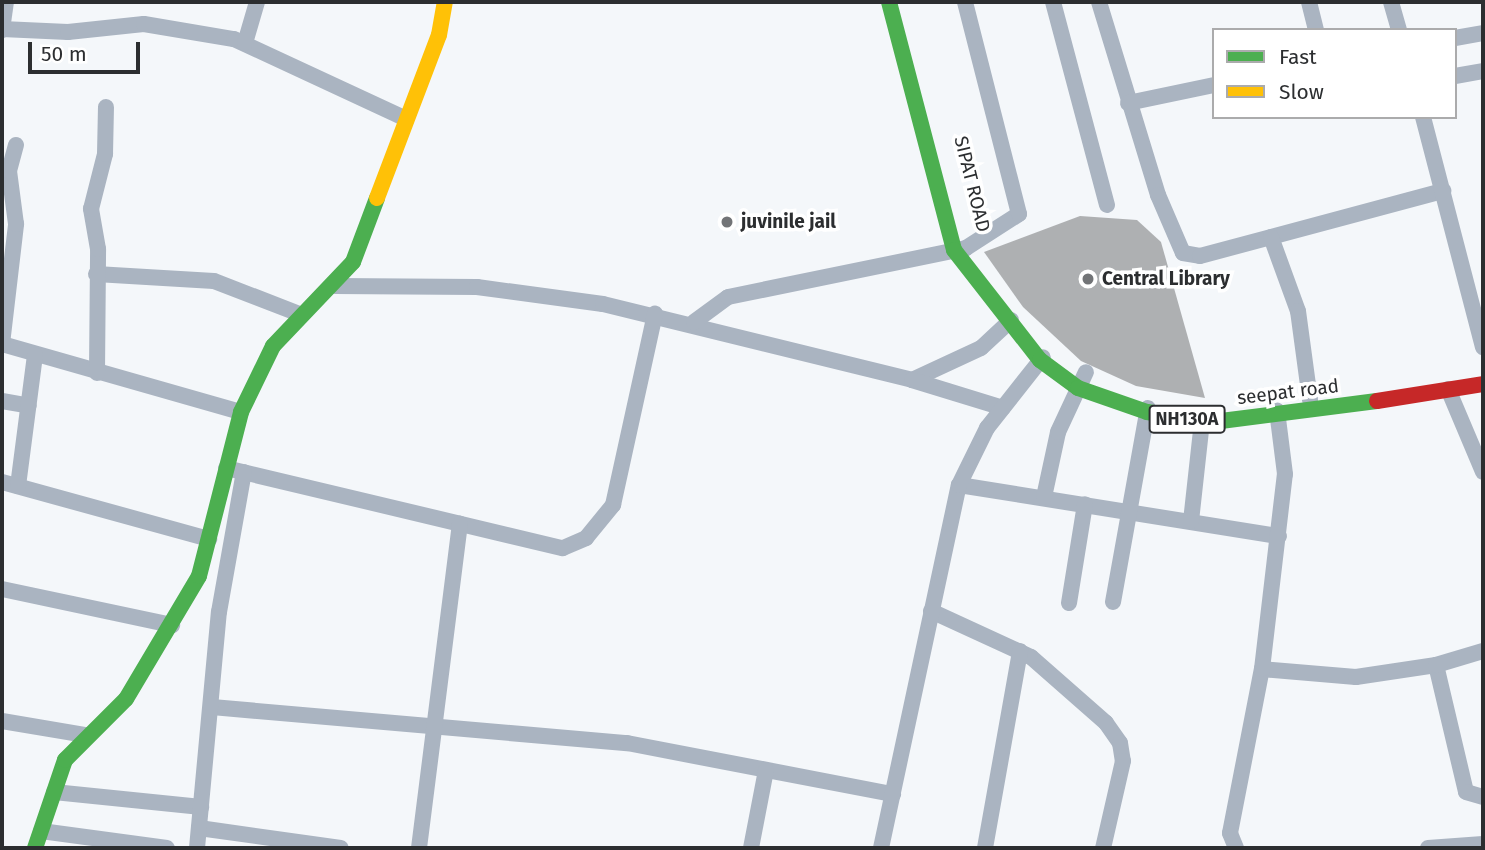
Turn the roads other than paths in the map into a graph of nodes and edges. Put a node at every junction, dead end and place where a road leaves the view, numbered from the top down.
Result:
1 (6, 2) edge
2 (257, 2) edge
3 (445, 2) edge
4 (890, 2) edge
5 (907, 2) edge
6 (965, 2) edge
7 (1053, 2) edge
8 (1099, 2) edge
9 (1309, 2) edge
10 (1391, 2) edge
11 (1316, 28) edge
12 (1398, 28) edge
13 (2, 30) edge
14 (1483, 33) edge
15 (1457, 38) edge
16 (246, 43) junction
17 (1483, 71) edge
18 (1457, 76) edge
19 (1212, 85) edge
20 (1128, 103) junction
21 (106, 107) dead end
22 (406, 119) junction
23 (1424, 119) edge
24 (16, 145) dead end
25 (1443, 191) junction
26 (1107, 205) dead end
27 (1271, 237) junction
28 (960, 249) junction
29 (96, 274) junction
30 (335, 286) junction
31 (655, 314) junction
32 (303, 315) junction
33 (1012, 318) junction
34 (694, 322) junction
35 (2, 344) edge
36 (1483, 346) edge
37 (35, 355) junction
38 (1045, 355) junction
39 (1086, 372) junction
40 (97, 373) junction
41 (1483, 374) edge
42 (912, 380) junction
43 (1483, 384) edge
44 (1078, 388) junction
45 (1448, 389) junction
46 (1310, 400) junction
47 (2, 401) edge
48 (1149, 405) junction
49 (29, 406) junction
50 (1003, 408) junction
51 (1277, 411) junction
52 (241, 412) junction
53 (1202, 421) junction
54 (226, 468) junction
55 (244, 472) junction
56 (1483, 472) edge
57 (2, 482) edge
58 (959, 485) junction
59 (18, 486) junction
60 (1044, 497) junction
61 (1085, 504) junction
62 (1128, 510) junction
63 (1191, 521) junction
64 (460, 524) junction
65 (1279, 536) junction
66 (209, 539) junction
67 (2, 589) edge
68 (1113, 602) dead end
69 (1069, 603) dead end
70 (931, 611) junction
71 (172, 625) junction
72 (1020, 651) junction
73 (1483, 651) edge
74 (1436, 665) junction
75 (1262, 668) junction
76 (212, 707) junction
77 (2, 721) edge
78 (439, 725) junction
79 (86, 734) junction
80 (766, 770) junction
81 (54, 792) junction
82 (893, 794) junction
83 (1483, 797) edge
84 (201, 807) junction
85 (199, 828) junction
86 (41, 831) junction
87 (1483, 844) edge
88 (136, 846) edge
89 (1458, 847) edge
90 (35, 848) edge
91 (167, 848) edge
92 (197, 848) edge
93 (341, 848) edge
94 (419, 848) edge
95 (751, 848) edge
96 (881, 848) edge
97 (985, 848) edge
98 (1103, 848) edge
99 (1236, 848) edge
100 (1428, 848) edge

1 - 13 street
2 - 16 street
3 - 22 main road
4 - 28 main road, SIPAT ROAD / NH130A
5 - 28 main road, SIPAT ROAD / NH130A
6 - 28 street
7 - 26 street
8 - 20 street
9 - 11 street
10 - 12 street
13 - 16 street
14 - 15 street
16 - 22 street
17 - 18 street
19 - 20 street
20 - 27 street
21 - 29 street
22 - 30 main road
23 - 25 street
24 - 35 street
25 - 27 street
25 - 36 street
27 - 46 street
28 - 33 main road, SIPAT ROAD / NH130A
28 - 34 street
29 - 32 street
29 - 40 street
30 - 31 street
30 - 32 main road
31 - 34 street
31 - 64 street
32 - 52 main road
33 - 38 main road, SIPAT ROAD / NH130A
33 - 42 street
34 - 42 street
35 - 37 street
37 - 40 street
37 - 49 street
38 - 39 main road, seepat road / NH130A
38 - 44 main road, seepat road / NH130A
38 - 50 street
39 - 44 street
39 - 48 main road, seepat road / NH130A
40 - 52 street
41 - 46 main road, seepat road / NH130A
42 - 50 street
43 - 45 main road, seepat road / NH130A
44 - 48 main road, seepat road / NH130A
44 - 60 street
45 - 51 main road, seepat road / NH130A
45 - 56 street
46 - 51 main road, seepat road / NH130A
47 - 49 street
48 - 51 main road, seepat road / NH130A
48 - 53 main road, seepat road / NH130A
48 - 62 street
49 - 59 street
50 - 58 street
51 - 53 main road, seepat road / NH130A
51 - 65 street
52 - 54 main road
53 - 63 street
54 - 55 street
54 - 66 main road
55 - 64 street
55 - 76 street
57 - 59 street
58 - 60 street
58 - 70 street
59 - 66 street
60 - 61 street
61 - 62 street
61 - 69 street
62 - 63 street
62 - 68 street
63 - 65 street
64 - 78 street
65 - 75 street
66 - 71 main road
67 - 71 street
70 - 72 street
70 - 82 street
71 - 79 main road
72 - 97 street
72 - 98 street
73 - 74 street
74 - 75 street
74 - 83 street
75 - 99 street
76 - 78 street
76 - 84 street
77 - 79 street
78 - 80 street
78 - 94 street
79 - 81 main road
80 - 82 street
80 - 95 street
81 - 84 street
81 - 86 main road
82 - 96 street
84 - 85 street
85 - 92 street
85 - 93 street
86 - 88 street
86 - 90 main road
87 - 89 street
88 - 91 street
89 - 100 street

